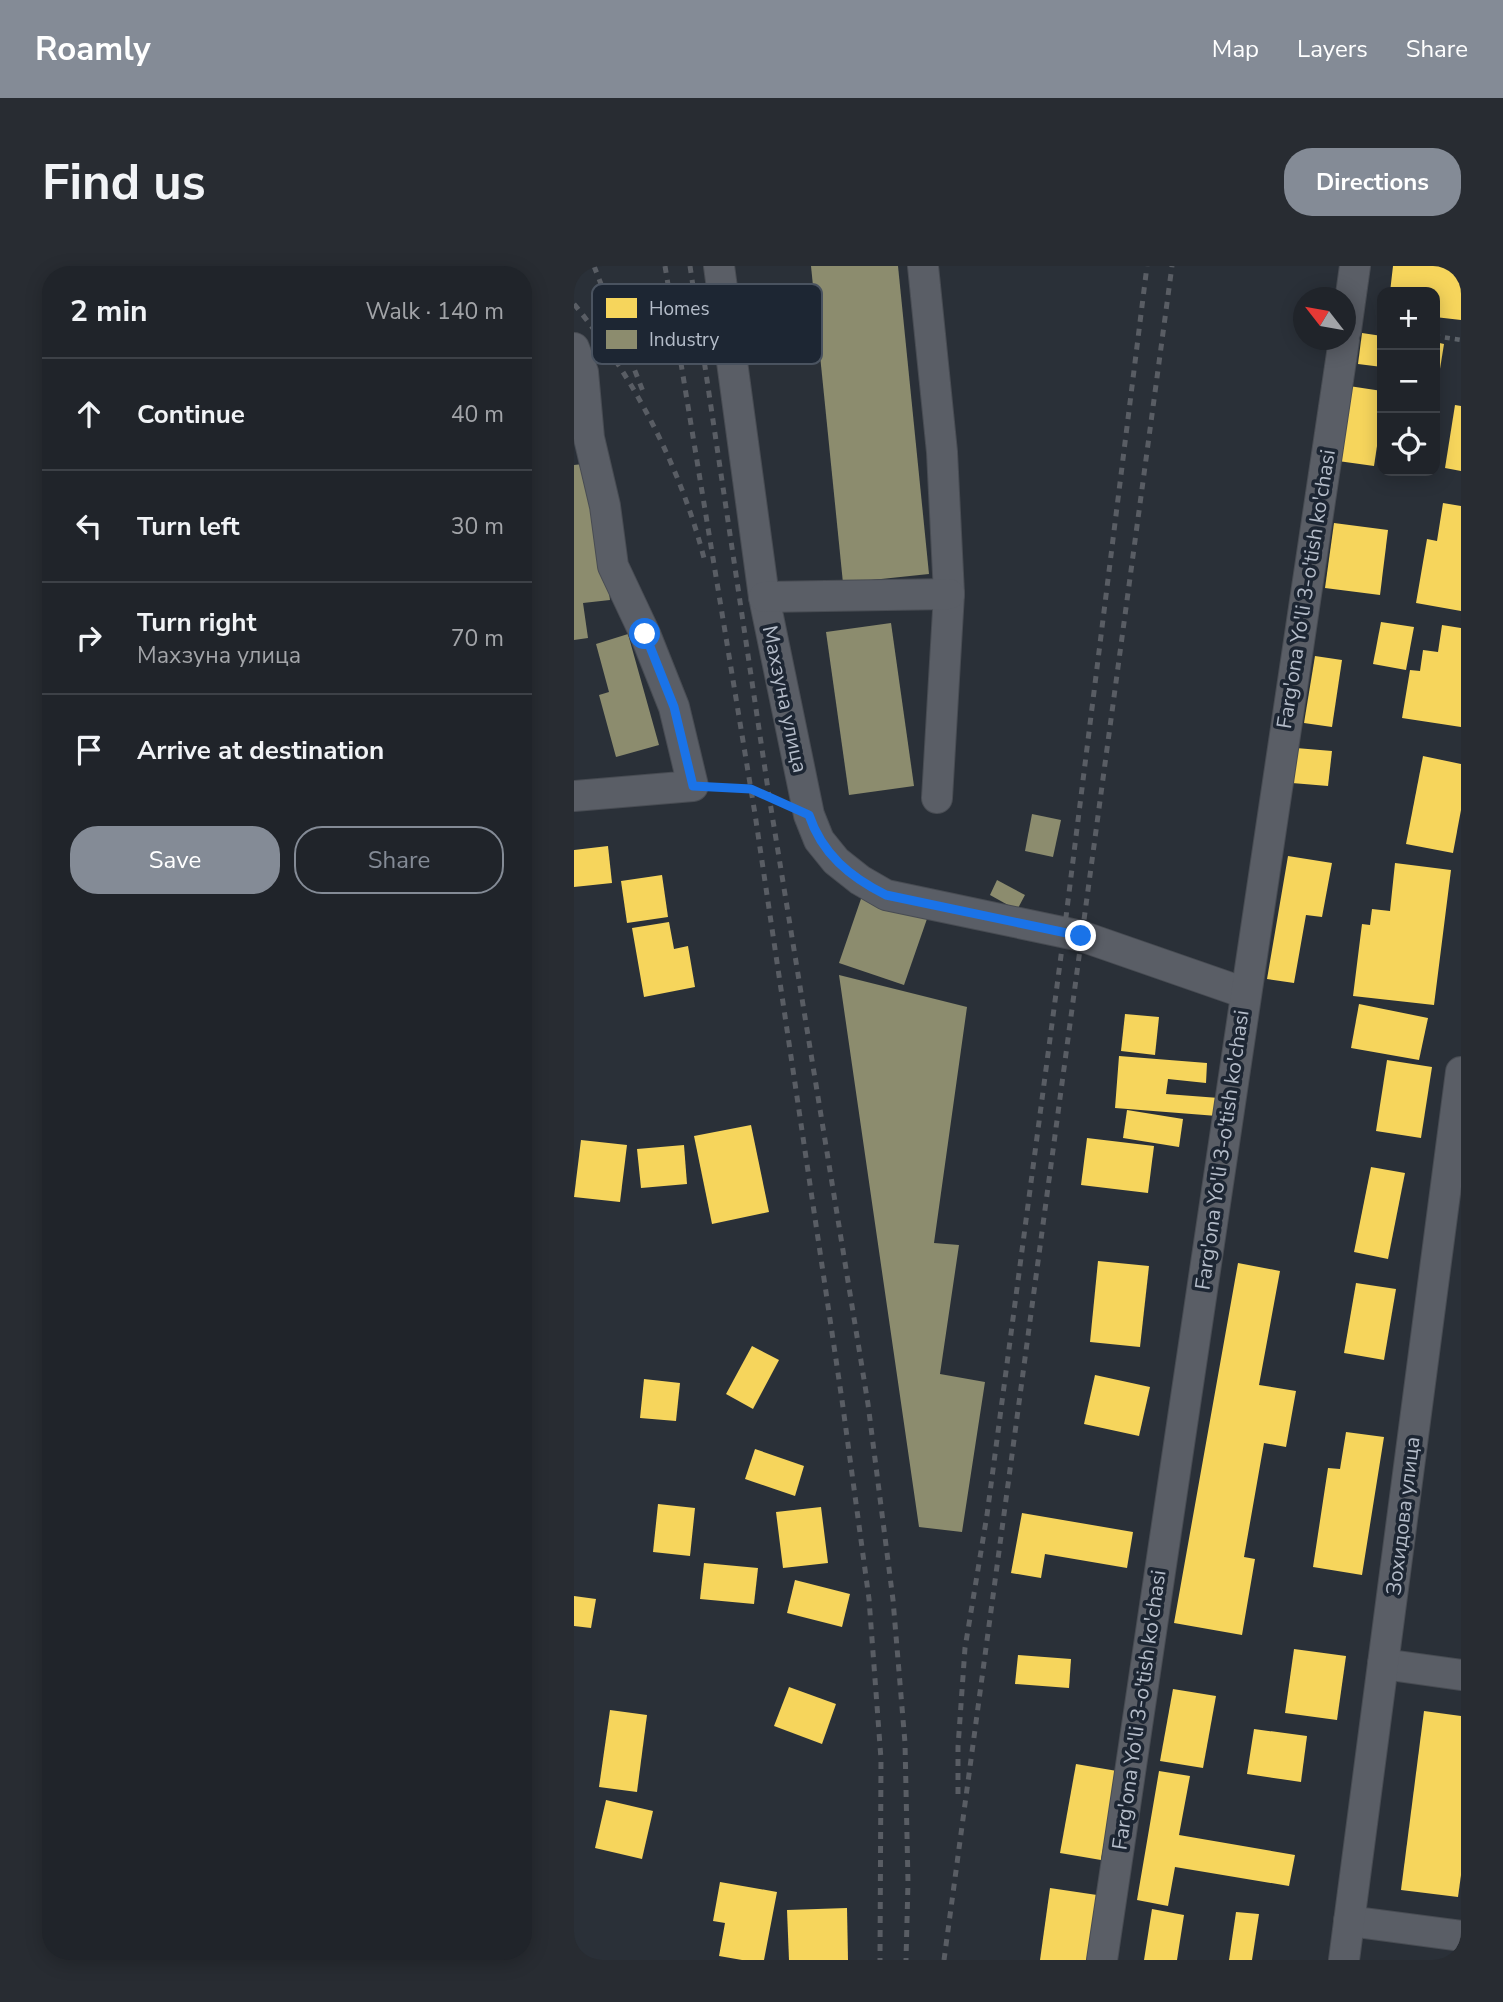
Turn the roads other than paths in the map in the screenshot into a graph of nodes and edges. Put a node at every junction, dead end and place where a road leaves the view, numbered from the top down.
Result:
1 (719, 266) edge
2 (923, 266) edge
3 (1355, 266) edge
4 (721, 284) edge
5 (1352, 287) edge
6 (574, 348) edge
7 (1342, 350) edge
8 (732, 364) edge
9 (948, 594) junction
10 (764, 597) junction
11 (574, 796) edge
12 (937, 798) dead end
13 (1245, 993) junction
14 (1461, 1072) edge
15 (1455, 1160) edge
16 (1383, 1664) junction
17 (1461, 1675) edge
18 (1349, 1921) junction
19 (1461, 1936) edge
20 (1102, 1960) edge
21 (1344, 1960) edge

1 - 4 street, Махзуна улица
2 - 9 street
3 - 5 street
6 - 11 street
7 - 13 street, Farg'ona Yo'li 3-o'tish ko'chasi
8 - 10 street, Махзуна улица
9 - 10 street
9 - 12 street
10 - 13 street, Махзуна улица
13 - 20 street, Farg'ona Yo'li 3-o'tish ko'chasi
14 - 15 street, Зохидова улица
15 - 16 street, Зохидова улица
16 - 17 street
16 - 18 street, Зохидова улица
18 - 19 street
18 - 21 street, Зохидова улица

